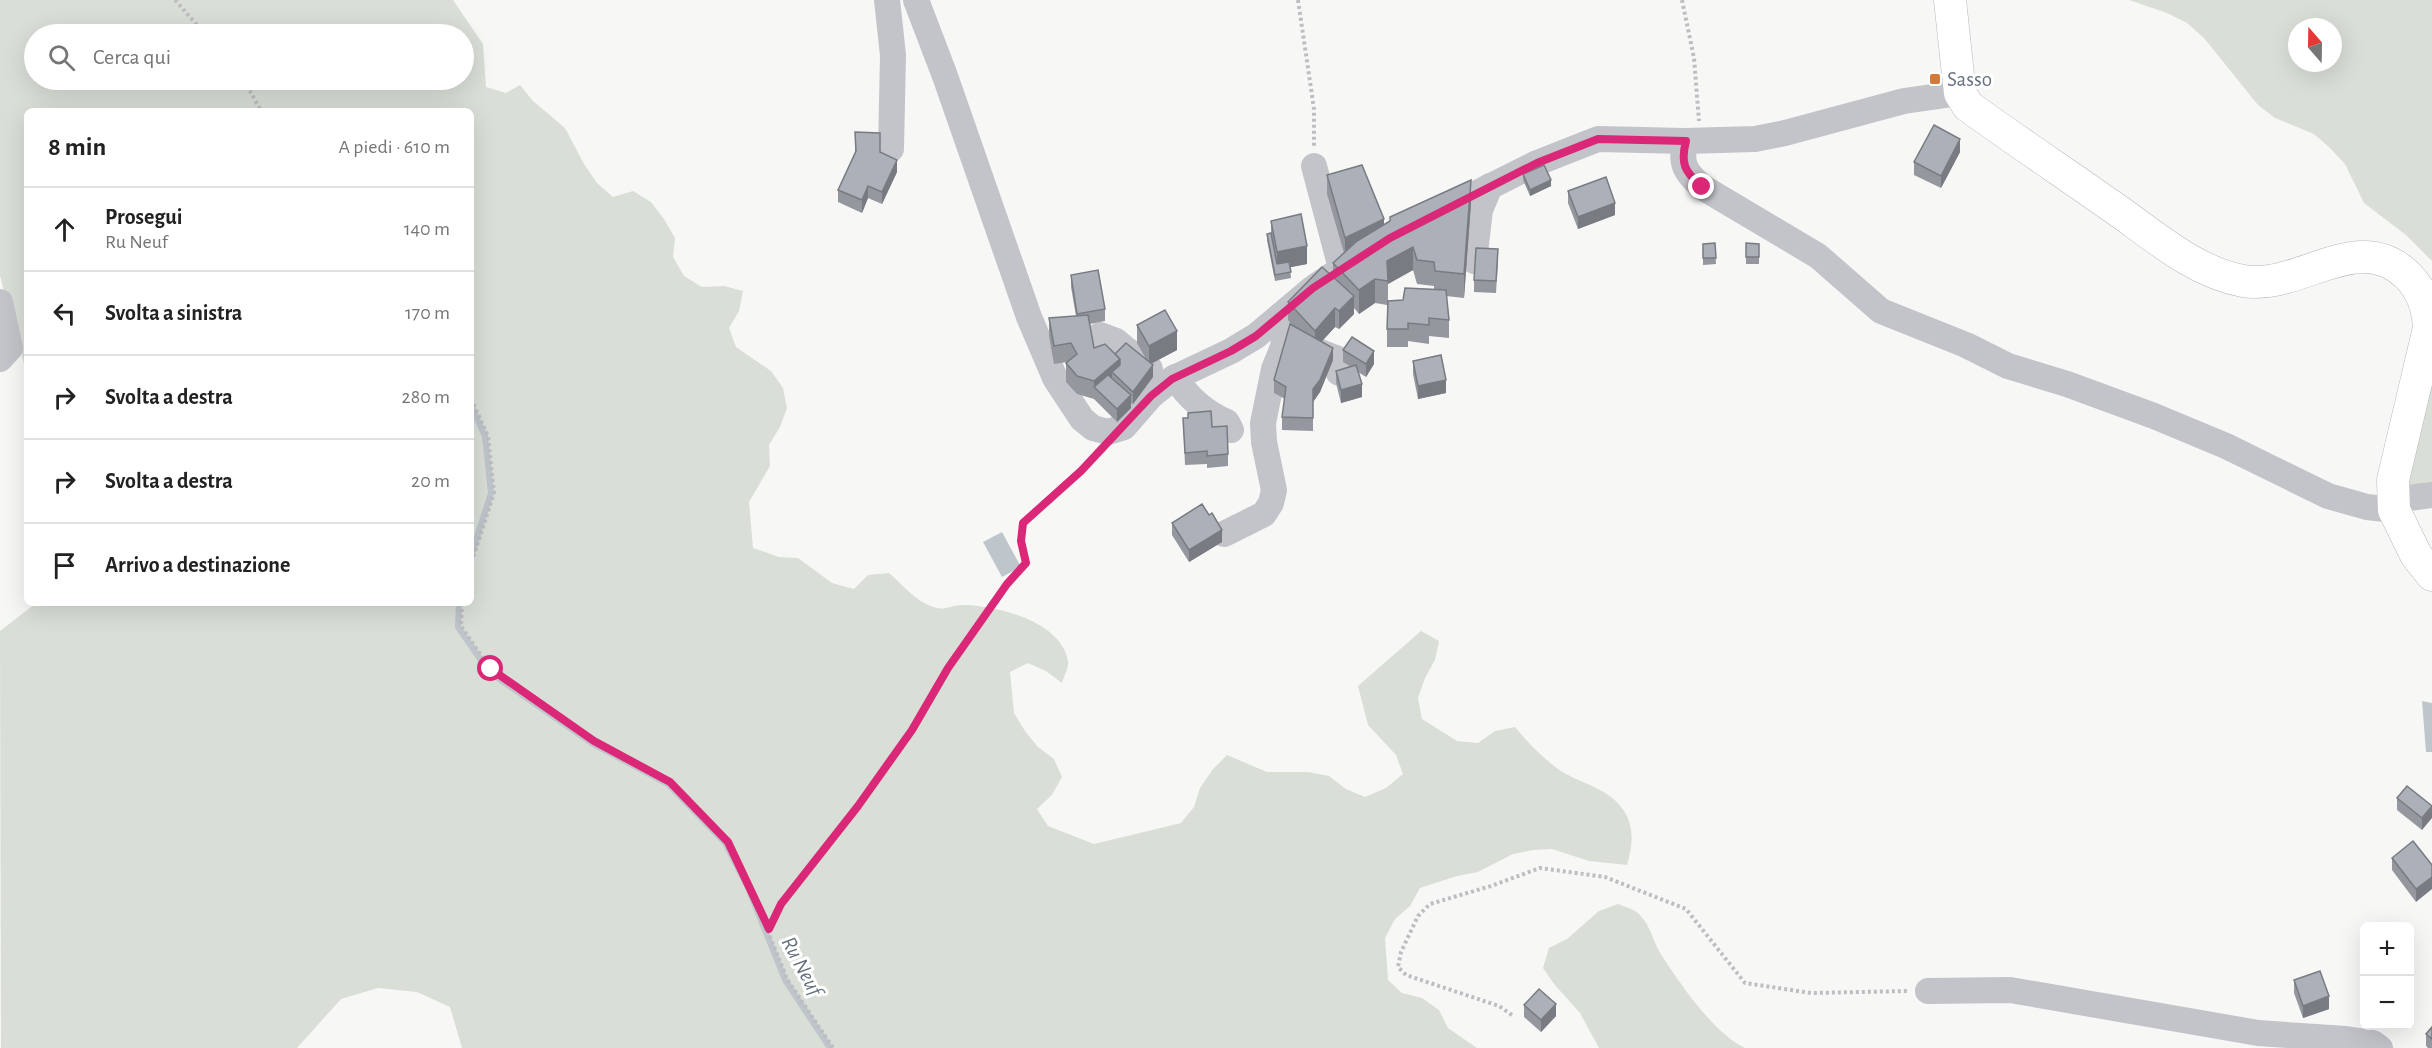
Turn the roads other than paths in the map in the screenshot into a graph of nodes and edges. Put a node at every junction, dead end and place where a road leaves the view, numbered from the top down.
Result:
1 (887, 0) edge
2 (916, 0) edge
3 (1950, 0) edge
4 (1960, 93) junction
5 (1692, 141) junction
6 (891, 149) dead end
7 (1314, 166) road end
8 (1490, 186) junction
9 (1420, 221) edge
10 (1380, 244) edge
11 (1474, 261) edge
12 (1341, 268) junction
13 (0, 302) edge
14 (1282, 323) junction
15 (1100, 335) dead end
16 (0, 359) edge
17 (1339, 373) edge
18 (1174, 378) junction
19 (1266, 403) junction
20 (1231, 430) dead end
21 (1283, 448) dead end
22 (2432, 495) edge
23 (2393, 503) junction
24 (1224, 534) edge
25 (2432, 575) edge
26 (1928, 991) road end
27 (2380, 1048) edge

1 - 6 street
2 - 18 street
3 - 4 main road
4 - 5 street
4 - 23 main road
5 - 8 street
5 - 23 street
7 - 12 street
8 - 9 street
8 - 11 street
10 - 12 street
12 - 14 street
13 - 16 street
14 - 17 street
14 - 18 street
14 - 19 street
15 - 18 street
18 - 20 street
19 - 21 street
19 - 24 street
22 - 23 street
23 - 25 main road
26 - 27 street

